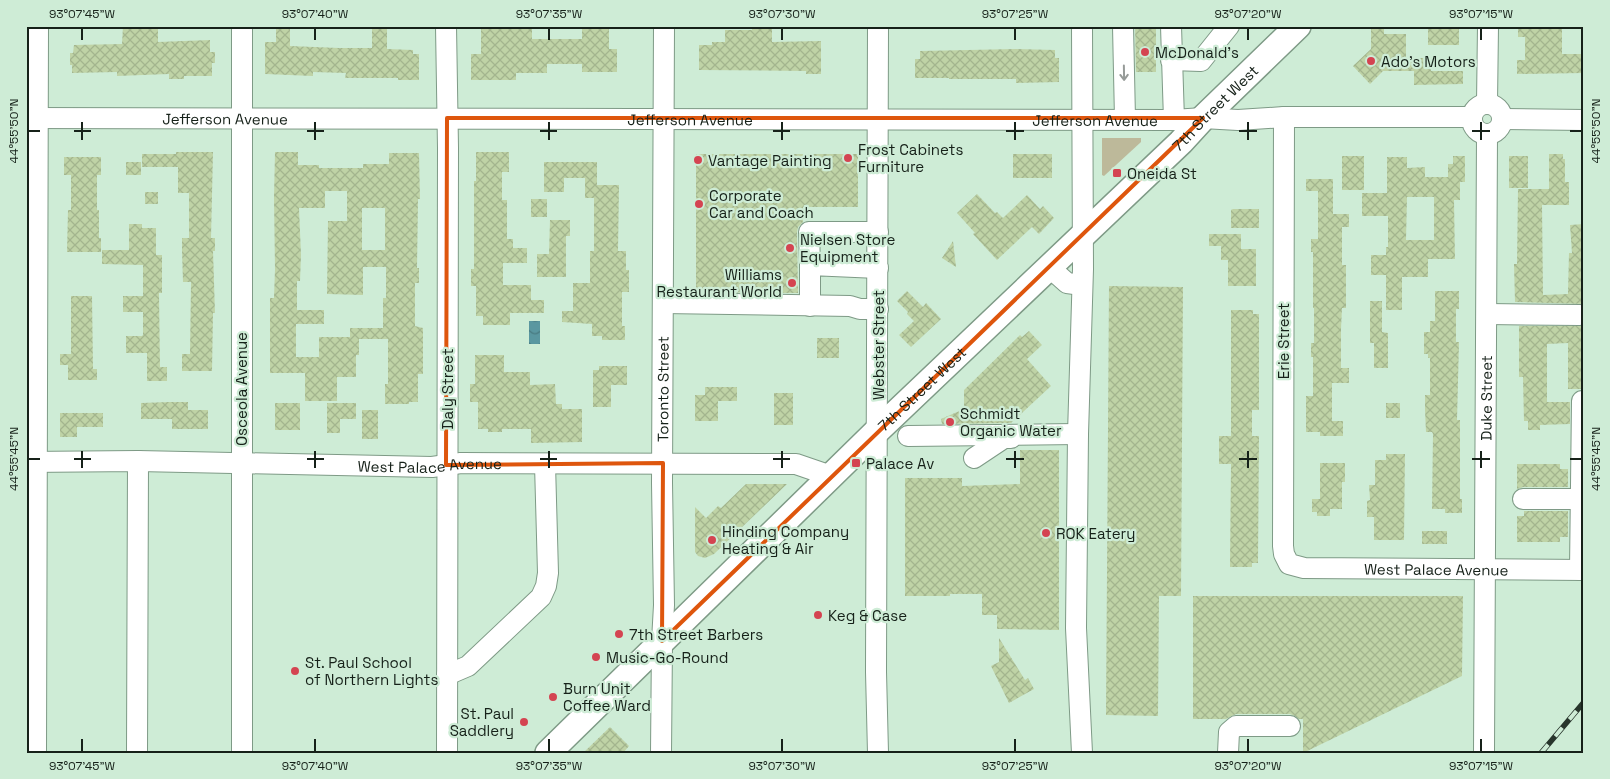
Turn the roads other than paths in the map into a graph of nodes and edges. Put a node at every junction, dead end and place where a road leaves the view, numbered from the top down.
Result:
1 (38, 26) edge
2 (242, 26) edge
3 (446, 26) edge
4 (664, 26) edge
5 (878, 26) edge
6 (1082, 26) edge
7 (1123, 26) edge
8 (1171, 26) edge
9 (1229, 26) edge
10 (1488, 26) edge
11 (1290, 30) edge
12 (1171, 60) junction
13 (1487, 103) junction
14 (1284, 117) junction
15 (32, 118) edge
16 (241, 118) junction
17 (446, 118) junction
18 (1203, 118) junction
19 (663, 119) junction
20 (879, 119) junction
21 (1083, 119) junction
22 (1125, 119) junction
23 (1472, 119) junction
24 (1503, 119) junction
25 (1174, 120) junction
26 (1584, 120) edge
27 (1487, 134) junction
28 (878, 232) junction
29 (1082, 235) junction
30 (810, 265) junction
31 (1049, 267) junction
32 (878, 268) junction
33 (1082, 285) junction
34 (662, 303) junction
35 (810, 306) junction
36 (878, 309) junction
37 (1487, 314) junction
38 (1580, 315) dead end
39 (1584, 401) edge
40 (877, 431) junction
41 (908, 436) dead end
42 (1078, 436) junction
43 (974, 458) dead end
44 (138, 461) junction
45 (32, 462) edge
46 (662, 463) junction
47 (241, 464) junction
48 (545, 464) junction
49 (446, 465) junction
50 (831, 476) junction
51 (1523, 499) dead end
52 (1582, 499) edge
53 (1289, 564) joint
54 (1485, 569) junction
55 (1582, 570) edge
56 (662, 641) junction
57 (446, 675) junction
58 (1290, 726) dead end
59 (36, 753) edge
60 (137, 753) edge
61 (242, 753) edge
62 (447, 753) edge
63 (548, 753) edge
64 (661, 753) edge
65 (878, 753) edge
66 (1082, 753) edge
67 (1228, 753) edge
68 (1484, 753) edge

1 - 15 street
2 - 16 street, Osceola Avenue
3 - 17 street, Daly Street
4 - 19 street, Toronto Street
5 - 20 street, Webster Street
6 - 21 street
7 -> 22 street
8 - 12 street
9 - 12 street
10 - 13 street
11 - 18 main road, 7th Street West
12 - 25 street
13 - 23 street
13 - 24 street
14 - 18 street, Jefferson Avenue
14 - 23 street, Jefferson Avenue
14 - 53 street, Erie Street
15 - 16 street, Jefferson Avenue
15 - 45 street
16 - 17 street, Jefferson Avenue
16 - 47 street, Osceola Avenue
17 - 19 street, Jefferson Avenue
17 - 49 street, Daly Street
18 - 25 street, Jefferson Avenue
18 - 29 main road, 7th Street West
19 - 20 street, Jefferson Avenue
19 - 34 street, Toronto Street
20 - 21 street, Jefferson Avenue
20 - 28 street, Webster Street
21 - 22 street, Jefferson Avenue
21 - 29 street
22 - 25 street, Jefferson Avenue
23 - 27 street
24 - 26 street
24 - 27 street
27 - 37 street, Duke Street
28 - 30 street
28 - 32 street, Webster Street
29 - 31 main road, 7th Street West
29 - 33 street
30 - 32 street
30 - 35 street
31 - 33 street
31 - 40 main road, 7th Street West
32 - 36 street, Webster Street
33 - 42 street
34 - 35 street
34 - 46 street, Toronto Street
35 - 36 street
36 - 40 street, Webster Street
37 - 38 street
37 - 54 street, Duke Street
39 - 52 street
40 - 50 main road, 7th Street West
40 - 65 street, Webster Street
41 - 42 street
42 - 43 street
42 - 66 street
44 - 45 street, West Palace Avenue
44 - 47 street, West Palace Avenue
44 - 60 street
45 - 59 street
46 - 48 street, West Palace Avenue
46 - 50 street, West Palace Avenue
46 - 56 street, Toronto Street
47 - 49 street, West Palace Avenue
47 - 61 street, Osceola Avenue
48 - 49 street, West Palace Avenue
48 - 57 street
49 - 57 street, Daly Street
50 - 56 main road, 7th Street West
51 - 52 street
52 - 55 street
53 - 54 street, West Palace Avenue
54 - 55 street, West Palace Avenue
54 - 68 street, Duke Street
56 - 63 main road, 7th Street West
56 - 64 street, Toronto Street
57 - 62 street, Daly Street
58 - 67 street

